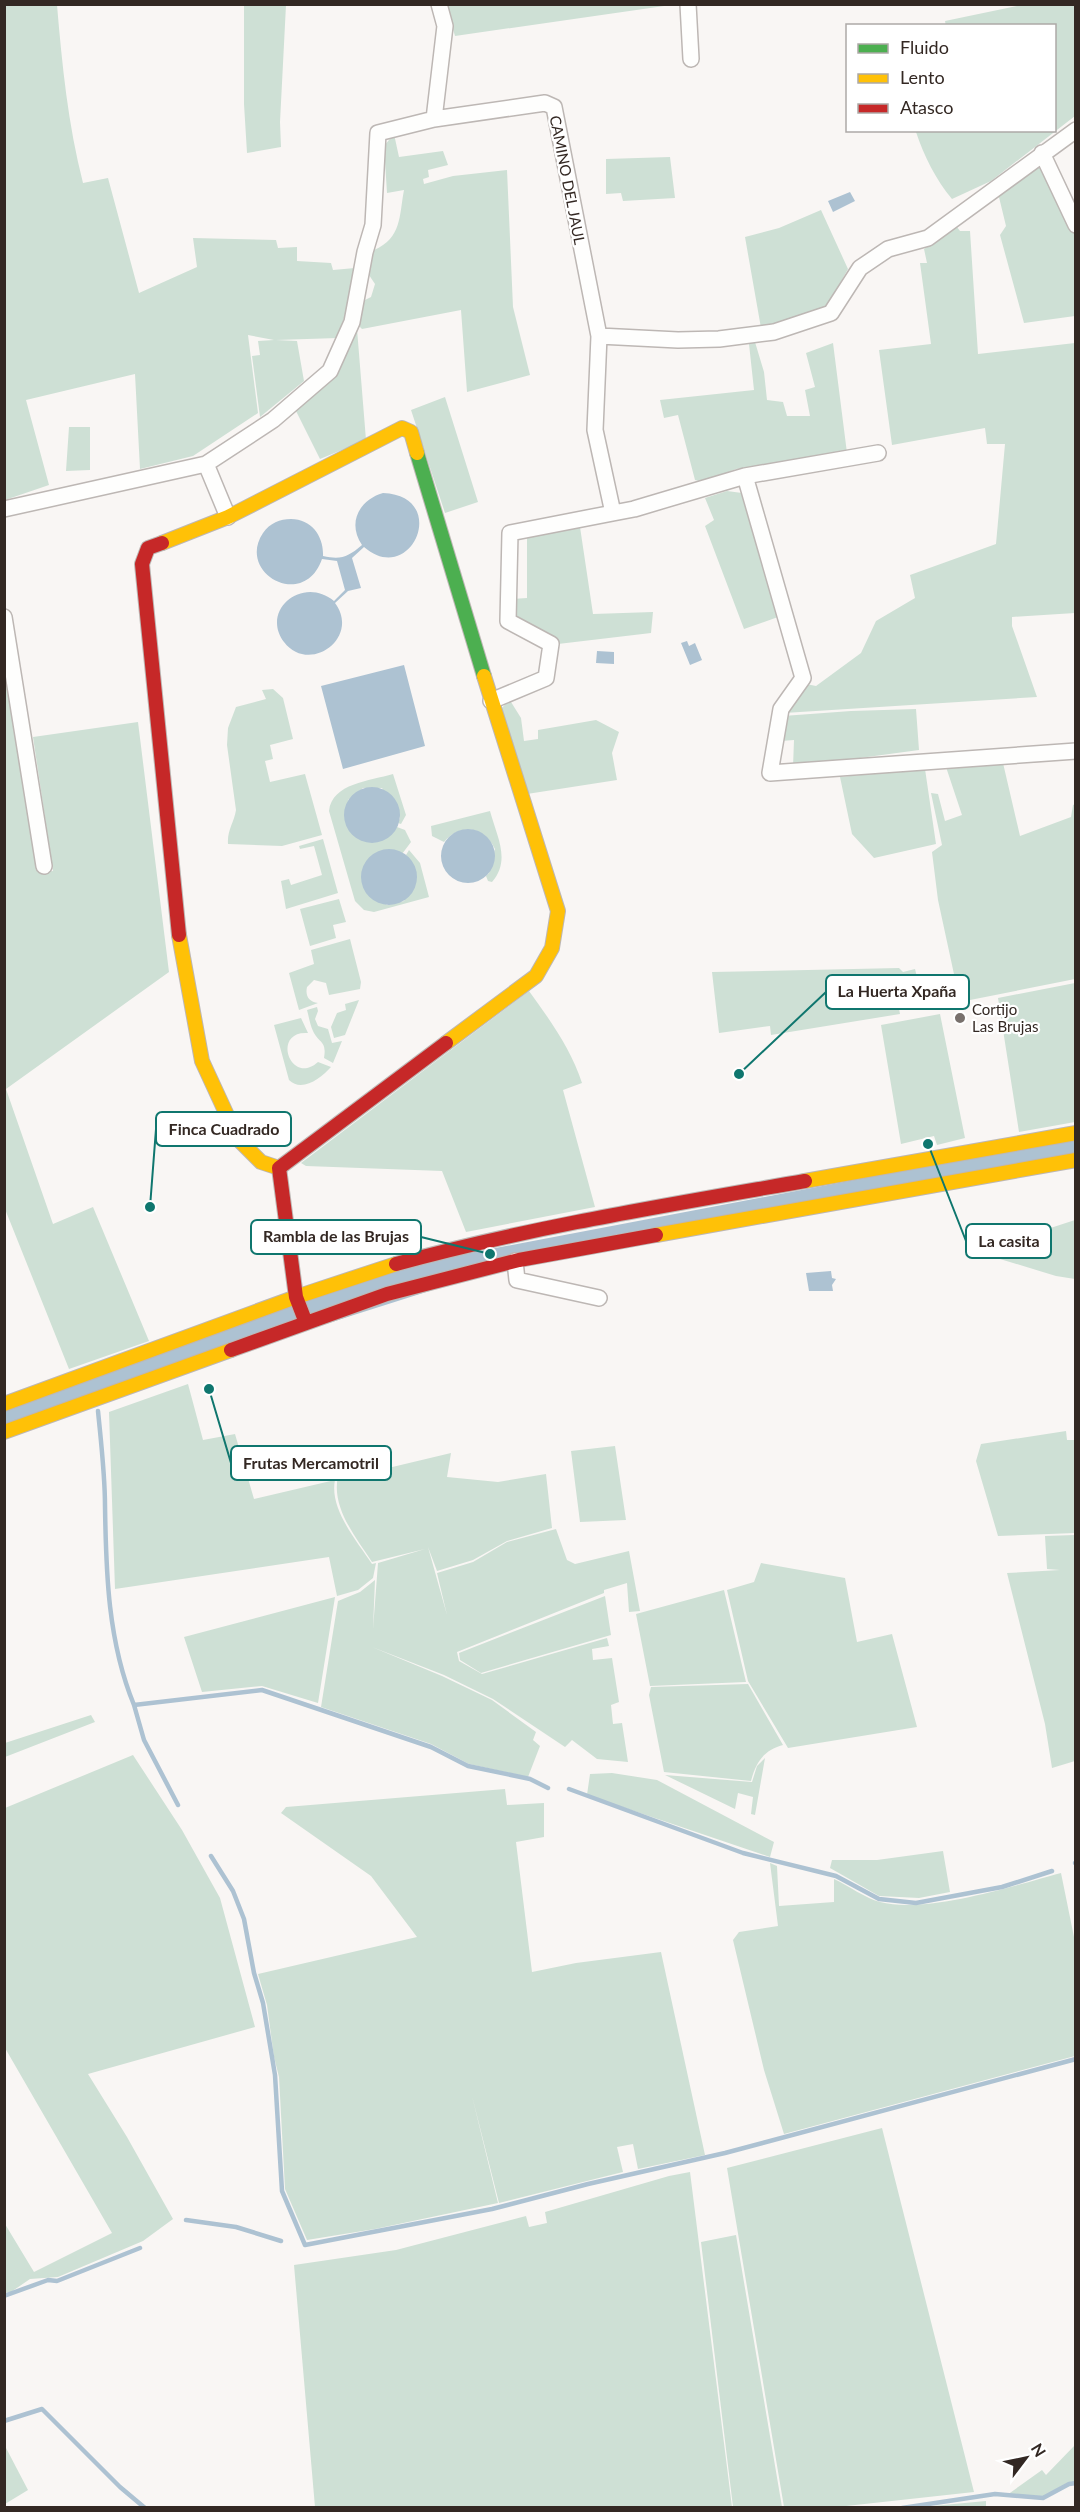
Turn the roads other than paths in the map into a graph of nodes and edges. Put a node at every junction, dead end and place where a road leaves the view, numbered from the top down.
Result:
1 (440, 4) edge
2 (688, 4) edge
3 (691, 59) dead end
4 (434, 119) junction
5 (1076, 130) edge
6 (1042, 153) junction
7 (1076, 225) edge
8 (599, 336) junction
9 (878, 453) dead end
10 (206, 464) junction
11 (745, 476) junction
12 (4, 509) edge
13 (613, 513) junction
14 (228, 517) junction
15 (4, 617) edge
16 (490, 701) junction
17 (1076, 751) edge
18 (44, 866) dead end
19 (1076, 1133) edge
20 (1076, 1160) edge
21 (279, 1168) junction
22 (514, 1261) junction
23 (599, 1298) dead end
24 (297, 1299) junction
25 (305, 1321) junction
26 (4, 1404) edge
27 (4, 1432) edge

1 - 4 street
2 - 3 street
4 - 8 street, CAMINO DEL JAUL
4 - 10 street, CAMINO DEL JAUL
5 - 6 street
6 - 7 street
6 - 8 street
8 - 13 street, CAMINO DEL JAUL
9 - 11 street
10 - 12 street
10 - 14 street
11 - 13 street
11 - 17 street
13 - 16 street
14 - 16 street
14 - 21 street
15 - 18 street
16 - 21 street
19 - 24 street
20 - 22 street
21 - 24 street
22 - 23 street
22 - 25 street
24 - 25 street
24 - 26 street
25 - 27 street

